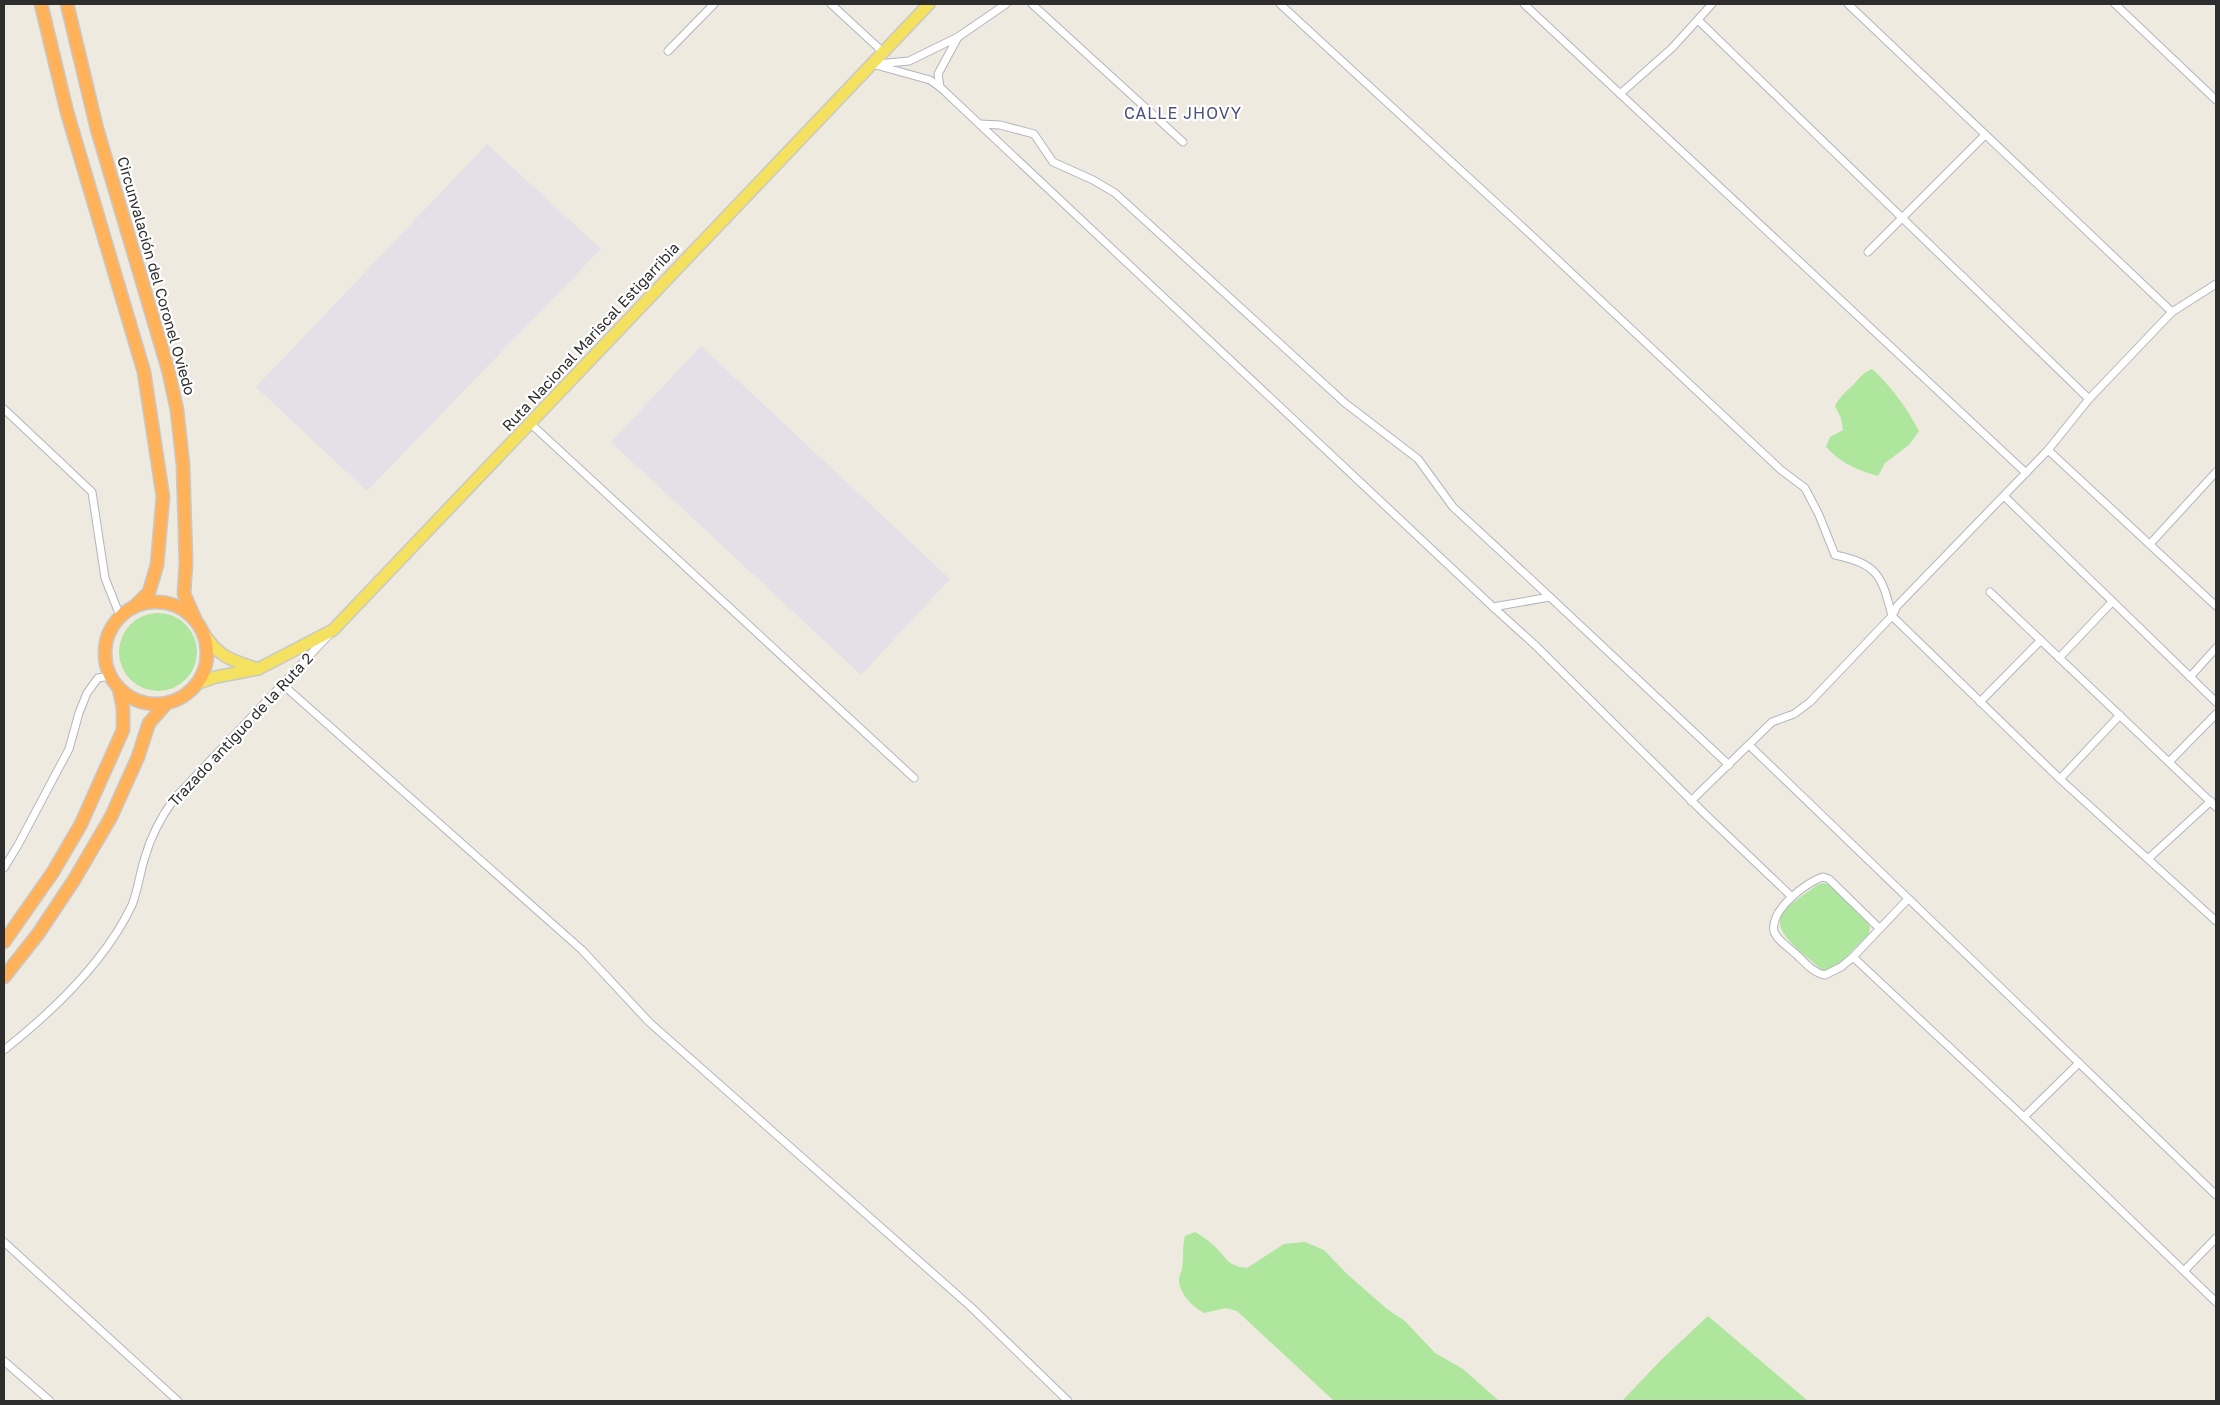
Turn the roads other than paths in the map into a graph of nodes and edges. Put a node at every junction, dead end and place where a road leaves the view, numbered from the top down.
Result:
1 (41, 4) edge
2 (67, 4) edge
3 (714, 4) edge
4 (831, 4) edge
5 (928, 4) edge
6 (1006, 4) edge
7 (1032, 4) edge
8 (1280, 4) edge
9 (1524, 4) edge
10 (1712, 4) edge
11 (1848, 4) edge
12 (2116, 4) edge
13 (1698, 20) junction
14 (958, 37) junction
15 (668, 52) dead end
16 (883, 52) junction
17 (872, 64) junction
18 (940, 87) junction
19 (1620, 94) junction
20 (2216, 100) edge
21 (980, 124) junction
22 (1985, 135) junction
23 (1183, 142) dead end
24 (1902, 218) junction
25 (1868, 252) dead end
26 (2216, 284) edge
27 (2172, 312) junction
28 (2089, 399) junction
29 (4, 409) edge
30 (531, 424) junction
31 (2048, 450) junction
32 (2216, 472) edge
33 (2026, 473) junction
34 (2004, 496) junction
35 (2150, 544) junction
36 (1990, 592) dead end
37 (1550, 597) junction
38 (2112, 602) junction
39 (134, 606) junction
40 (2216, 606) edge
41 (1492, 607) junction
42 (120, 616) junction
43 (1892, 616) junction
44 (195, 619) junction
45 (334, 630) junction
46 (204, 634) junction
47 (2041, 640) junction
48 (2216, 648) edge
49 (2059, 658) junction
50 (258, 669) junction
51 (110, 676) junction
52 (2190, 677) junction
53 (196, 684) junction
54 (282, 684) junction
55 (119, 689) junction
56 (1980, 702) junction
57 (2216, 702) edge
58 (167, 703) junction
59 (2216, 714) edge
60 (2120, 715) junction
61 (1749, 744) junction
62 (2169, 762) junction
63 (1729, 765) junction
64 (914, 778) dead end
65 (2060, 779) junction
66 (1691, 801) junction
67 (2214, 804) edge
68 (2149, 858) junction
69 (4, 868) edge
70 (1791, 896) junction
71 (1908, 899) junction
72 (2216, 921) edge
73 (1879, 928) junction
74 (4, 942) edge
75 (1853, 958) junction
76 (4, 977) edge
77 (4, 1050) edge
78 (2079, 1064) junction
79 (2024, 1117) junction
80 (2216, 1195) edge
81 (2216, 1238) edge
82 (4, 1242) edge
83 (2184, 1271) junction
84 (2216, 1302) edge
85 (5, 1365) edge
86 (50, 1401) edge
87 (178, 1401) edge
88 (1068, 1401) edge

1 - 39 highway
2 - 44 highway, Circunvalación del Coronel Oviedo
3 - 15 street
4 - 16 street
5 - 16 main road, Ruta Nacional Mariscal Estigarribia
6 - 14 street
7 - 23 street
8 - 43 street
9 - 19 street
10 - 13 street
11 - 22 street
12 - 20 street
13 - 19 street
13 - 24 street
14 - 17 street
14 - 18 street
16 - 17 main road, Ruta Nacional Mariscal Estigarribia
17 - 18 street
17 - 30 main road, Ruta Nacional Mariscal Estigarribia
18 - 21 street
19 - 33 street
21 - 37 street
21 - 41 street
22 - 24 street
22 - 27 street
24 - 25 street
24 - 28 street
26 - 27 street
27 - 28 street
28 - 31 street
29 - 42 street
30 - 45 main road, Ruta Nacional Mariscal Estigarribia
30 - 64 street
31 - 33 street
31 - 35 street
32 - 35 street
33 - 34 street
34 - 38 street
34 - 43 street
35 - 40 street
36 - 47 street
37 - 41 street
37 - 63 street
38 - 49 street
38 - 52 street
39 - 42 highway
39 - 44 highway
41 - 66 street
42 - 51 highway
43 - 56 street
43 - 61 street
44 - 46 highway
45 - 50 main road, Ruta Nacional Mariscal Estigarribia
45 - 54 street, Trazado antiguo de la Ruta 2
46 - 50 main road
46 - 53 highway
47 - 49 street
47 - 56 street
48 - 52 street
49 - 60 street
50 - 53 main road, Ruta Nacional Mariscal Estigarribia
51 - 55 highway
51 - 69 street
52 - 57 street
53 - 58 highway
54 - 77 street, Trazado antiguo de la Ruta 2
54 - 88 street
55 - 58 highway
55 - 74 highway
56 - 65 street
58 - 76 highway
59 - 62 street
60 - 62 street
60 - 65 street
61 - 63 street
61 - 71 street
62 - 67 street
63 - 66 street
65 - 68 street
66 - 70 street
67 - 68 street
68 - 72 street
70 - 73 street
70 - 75 street
71 - 73 street
71 - 78 street
73 - 75 street
75 - 79 street
78 - 79 street
78 - 80 street
79 - 83 street
81 - 83 street
82 - 87 street
83 - 84 street
85 - 86 street

